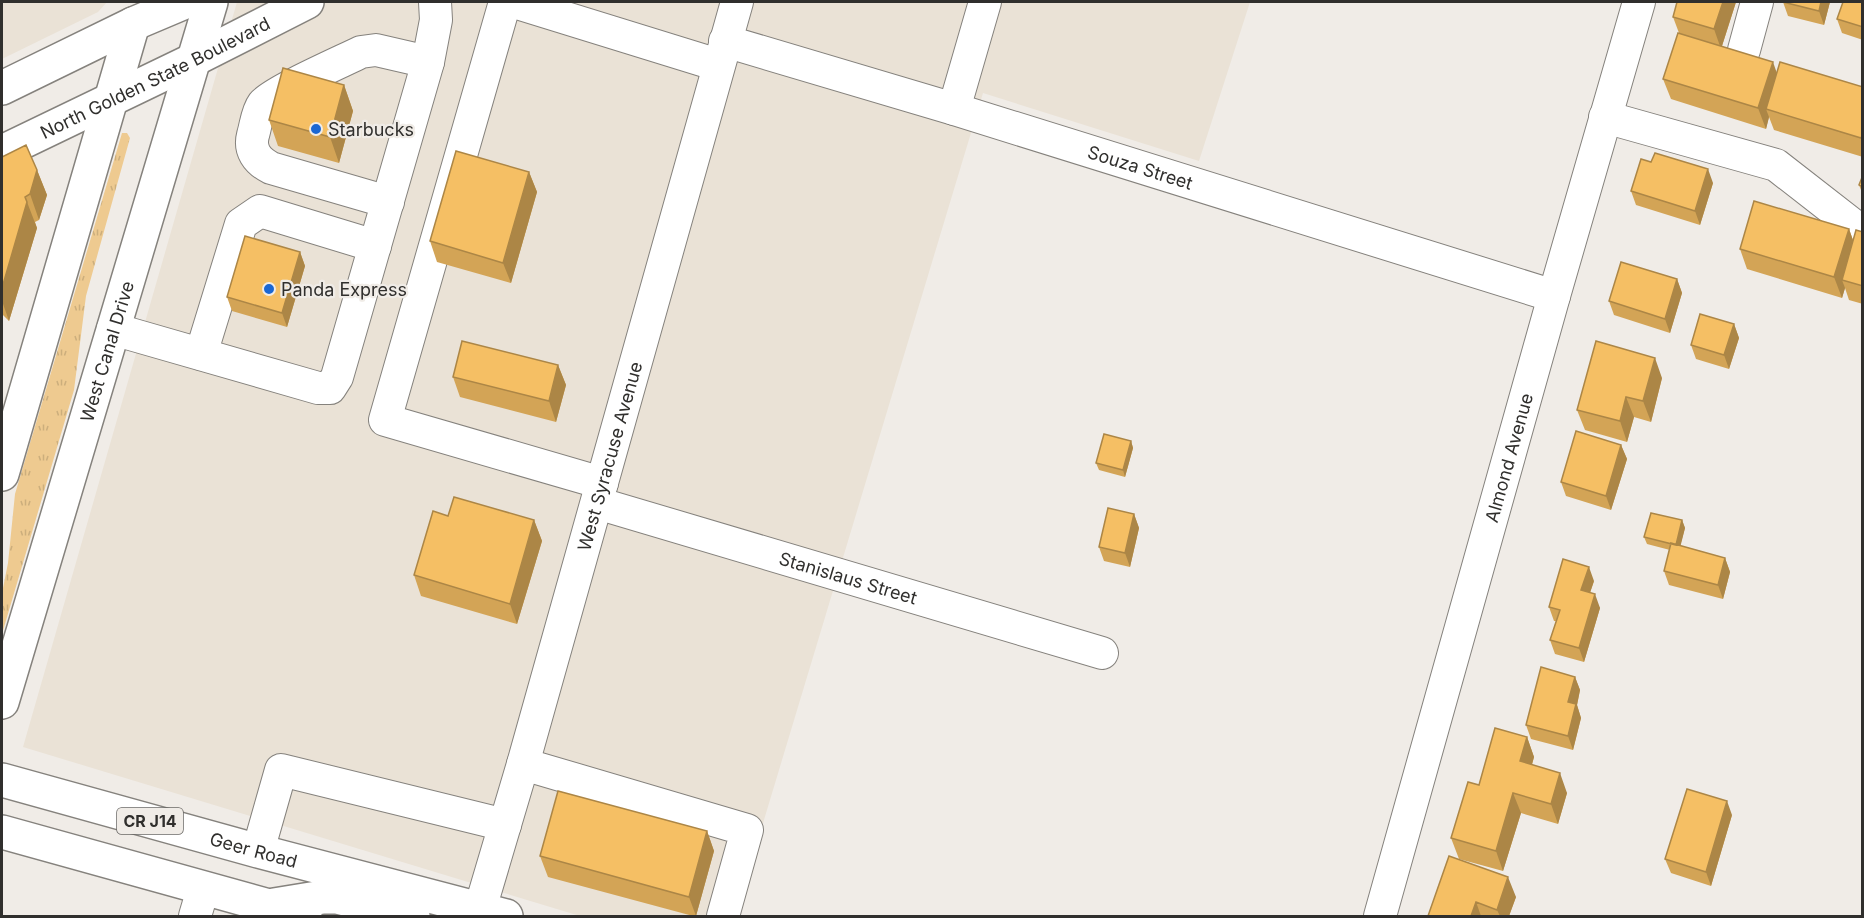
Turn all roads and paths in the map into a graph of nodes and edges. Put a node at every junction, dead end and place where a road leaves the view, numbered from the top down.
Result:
1 (185, 2) edge
2 (211, 2) edge
3 (307, 2) edge
4 (505, 2) edge
5 (514, 2) edge
6 (737, 2) edge
7 (985, 2) edge
8 (1639, 2) edge
9 (1757, 2) edge
10 (435, 3) edge
11 (137, 13) edge
12 (1744, 50) dead end
13 (722, 53) junction
14 (194, 60) junction
15 (428, 62) junction
16 (2, 88) edge
17 (112, 98) junction
18 (954, 109) junction
19 (1605, 117) junction
20 (2, 152) edge
21 (388, 202) junction
22 (1863, 232) edge
23 (375, 246) junction
24 (1554, 296) junction
25 (113, 329) junction
26 (201, 354) junction
27 (2, 474) edge
28 (599, 493) junction
29 (1102, 653) dead end
30 (2, 702) edge
31 (524, 764) junction
32 (2, 780) edge
33 (505, 825) junction
34 (2, 832) edge
35 (258, 851) junction
36 (199, 903) edge
37 (266, 906) junction
38 (488, 914) edge
39 (305, 916) edge
40 (413, 916) edge
41 (723, 916) edge
42 (1380, 916) edge

1 - 11 main road
2 - 14 main road, West Canal Drive
3 - 14 main road, North Golden State Boulevard
4 - 28 street, Stanislaus Street
5 - 13 street, Souza Street
6 - 13 street, West Syracuse Avenue
7 - 18 street
8 - 19 street, Almond Avenue
9 - 12 street
10 - 15 street
11 - 16 main road
11 - 17 main road
13 - 18 street, Souza Street
13 - 28 street, West Syracuse Avenue
14 - 17 main road, North Golden State Boulevard
14 - 25 main road, West Canal Drive
15 - 21 street
15 - 21 street
17 - 20 main road, North Golden State Boulevard
17 - 27 main road
18 - 24 street, Souza Street
19 - 22 street
19 - 24 street, Almond Avenue
21 - 23 street
23 - 26 street
23 - 26 street
24 - 42 street, Almond Avenue
25 - 26 street
25 - 30 main road, West Canal Drive
28 - 29 street, Stanislaus Street
28 - 31 street, West Syracuse Avenue
31 - 33 street, West Syracuse Avenue
31 - 41 street
32 - 35 main road, Geer Road / CR J14
33 - 35 street
33 - 38 street, West Syracuse Avenue
34 - 36 main road
35 - 38 main road, Geer Road / CR J14
36 - 37 main road
37 - 39 main road
37 - 40 main road

